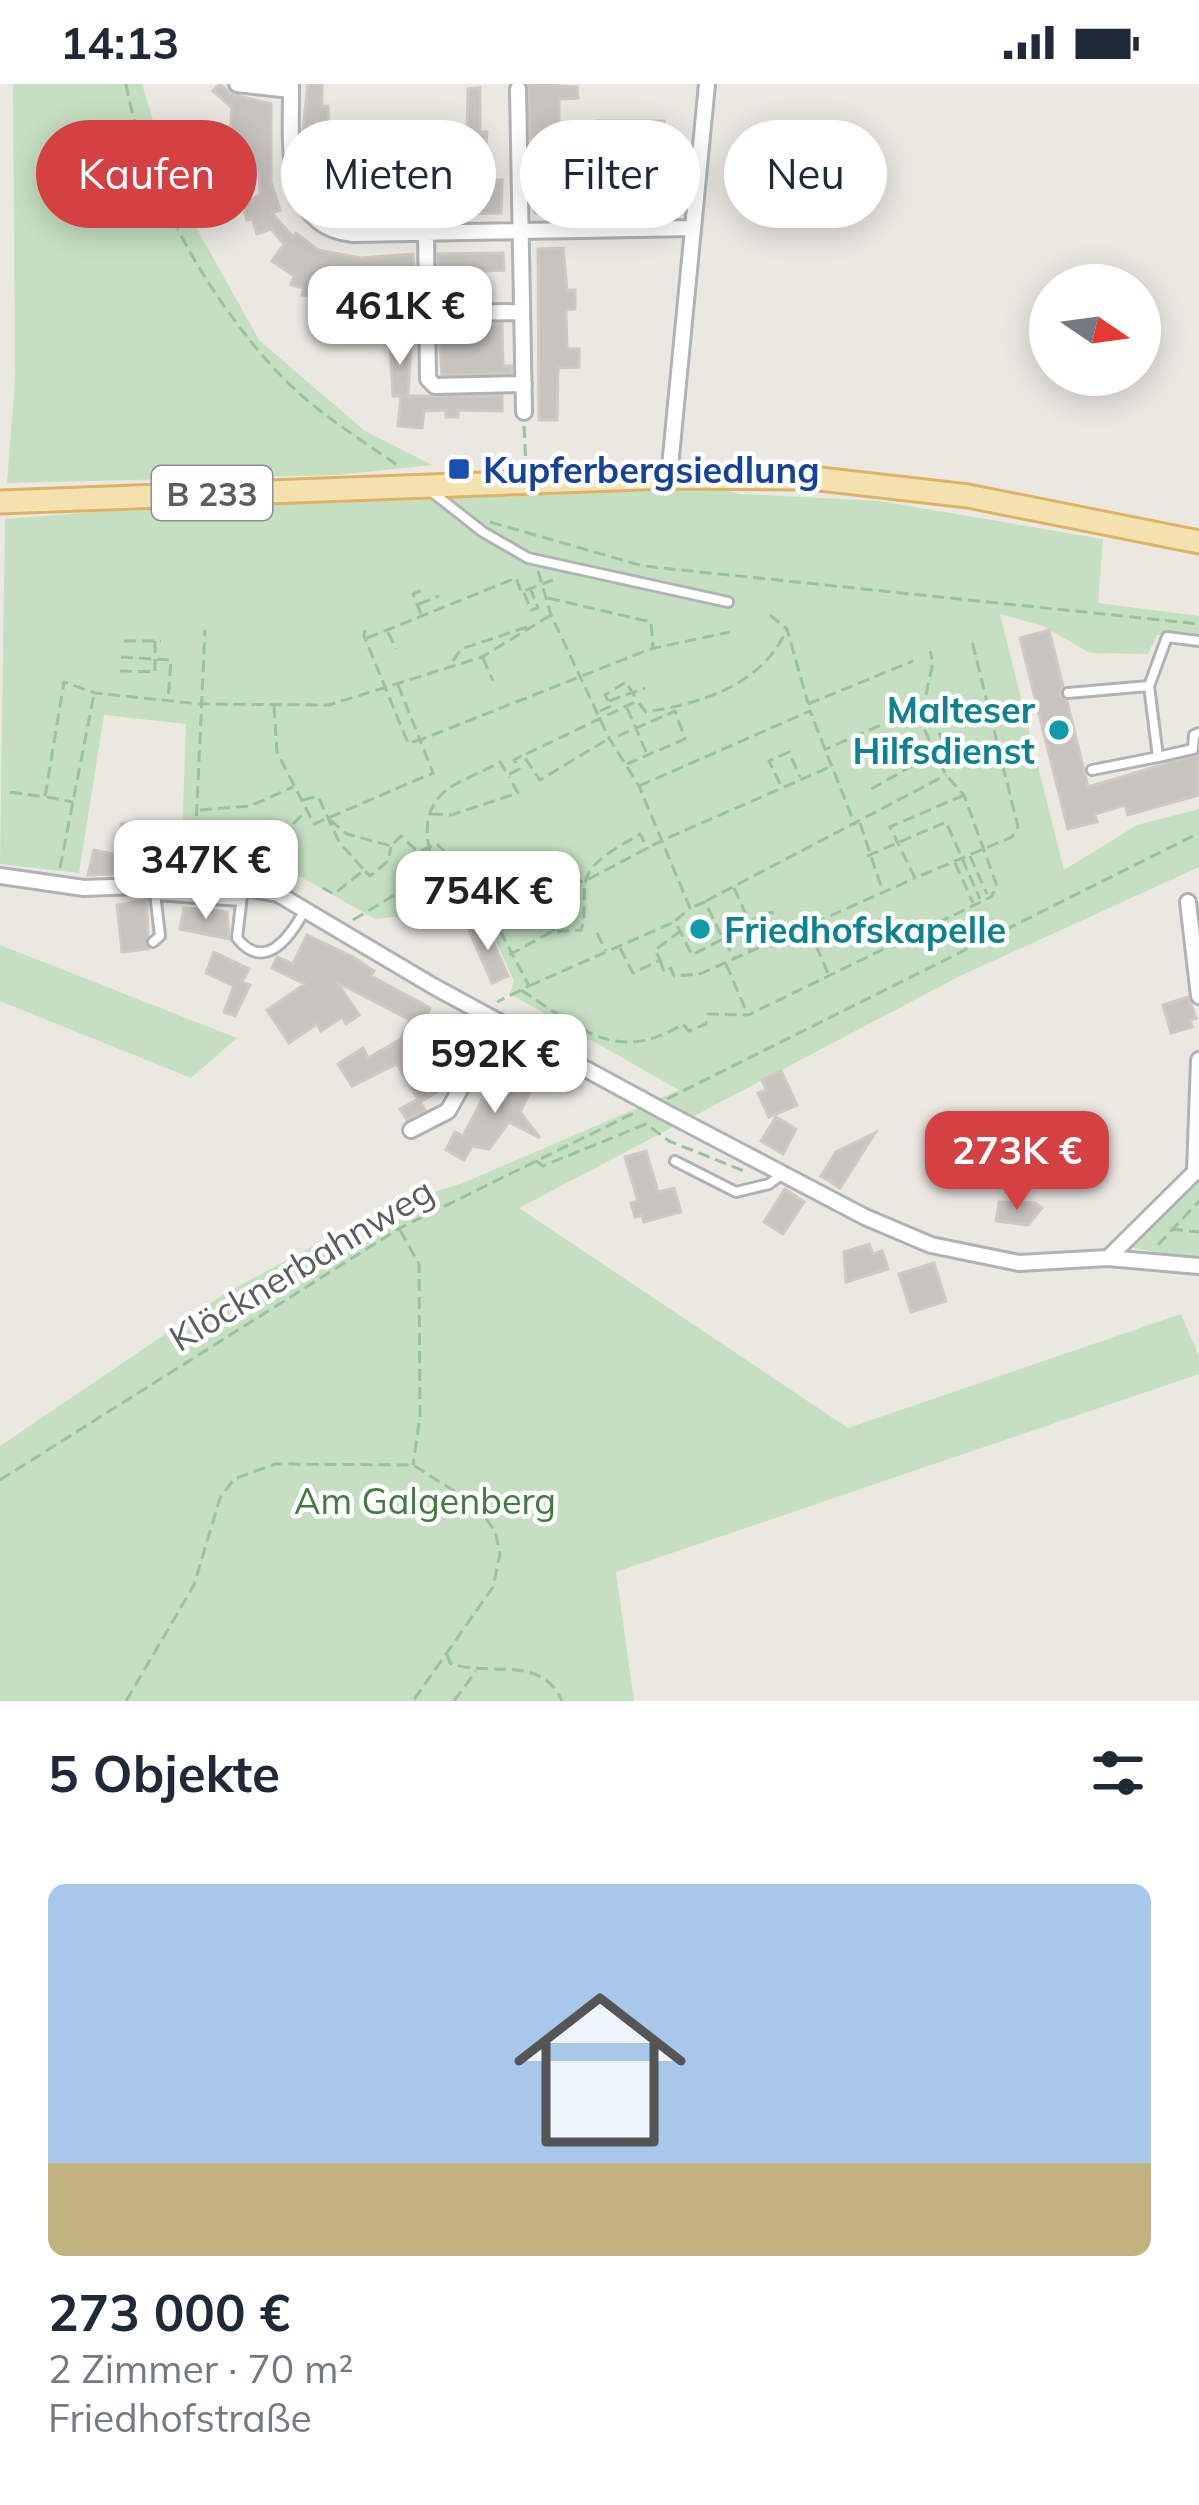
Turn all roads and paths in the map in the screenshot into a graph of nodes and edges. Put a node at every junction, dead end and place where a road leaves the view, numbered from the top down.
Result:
1 (126, 84) edge
2 (237, 84) edge
3 (707, 84) edge
4 (291, 87) edge
5 (518, 88) dead end
6 (693, 229) junction
7 (521, 231) junction
8 (426, 232) junction
9 (522, 312) junction
10 (427, 313) junction
11 (524, 384) junction
12 (524, 412) joint
13 (525, 456) dead end
14 (669, 477) junction
15 (425, 486) junction
16 (0, 502) edge
17 (482, 517) dead end
18 (1199, 542) edge
19 (528, 558) junction
20 (553, 580) dead end
21 (544, 583) junction
22 (425, 590) dead end
23 (439, 596) dead end
24 (546, 597) junction
25 (728, 602) dead end
26 (417, 604) junction
27 (551, 615) junction
28 (770, 615) dead end
29 (422, 616) junction
30 (366, 624) dead end
31 (1199, 624) edge
32 (531, 625) junction
33 (787, 628) junction
34 (205, 630) dead end
35 (388, 630) junction
36 (730, 632) dead end
37 (365, 639) junction
38 (124, 641) dead end
39 (972, 641) dead end
40 (1199, 641) edge
41 (653, 648) junction
42 (396, 649) dead end
43 (930, 651) dead end
44 (122, 657) dead end
45 (482, 657) junction
46 (155, 658) junction
47 (913, 661) dead end
48 (452, 663) junction
49 (120, 671) dead end
50 (582, 679) junction
51 (493, 681) dead end
52 (398, 685) junction
53 (1149, 686) junction
54 (384, 688) junction
55 (645, 688) dead end
56 (632, 692) junction
57 (95, 693) junction
58 (1068, 693) dead end
59 (167, 700) junction
60 (609, 701) junction
61 (637, 701) junction
62 (200, 704) junction
63 (924, 704) junction
64 (274, 705) junction
65 (627, 706) junction
66 (809, 707) junction
67 (915, 710) junction
68 (597, 712) junction
69 (601, 719) junction
70 (1199, 734) edge
71 (618, 736) dead end
72 (609, 738) junction
73 (420, 740) junction
74 (824, 750) junction
75 (524, 755) junction
76 (647, 755) junction
77 (935, 755) junction
78 (1158, 757) junction
79 (626, 764) junction
80 (830, 766) junction
81 (1092, 770) dead end
82 (508, 775) junction
83 (946, 775) junction
84 (800, 779) junction
85 (639, 786) junction
86 (295, 787) junction
87 (781, 787) junction
88 (872, 789) dead end
89 (10, 792) dead end
90 (964, 795) junction
91 (45, 796) junction
92 (301, 801) junction
93 (75, 802) junction
94 (306, 811) junction
95 (196, 812) junction
96 (431, 814) junction
97 (329, 819) junction
98 (857, 824) junction
99 (1199, 833) edge
100 (663, 840) junction
101 (898, 843) junction
102 (391, 846) junction
103 (428, 846) junction
104 (988, 847) junction
105 (649, 851) junction
106 (970, 855) junction
107 (867, 856) junction
108 (961, 858) junction
109 (954, 861) junction
110 (456, 865) junction
111 (266, 866) dead end
112 (364, 870) junction
113 (436, 870) junction
114 (0, 876) edge
115 (915, 878) junction
116 (585, 880) junction
117 (571, 883) junction
118 (194, 884) junction
119 (55, 885) junction
120 (555, 885) junction
121 (323, 888) dead end
122 (734, 888) junction
123 (155, 890) junction
124 (242, 893) junction
125 (884, 894) junction
126 (987, 894) dead end
127 (980, 899) dead end
128 (705, 902) junction
129 (1189, 902) dead end
130 (973, 904) dead end
131 (484, 908) junction
132 (690, 908) junction
133 (306, 909) junction
134 (489, 918) junction
135 (748, 919) junction
136 (676, 921) junction
137 (808, 928) junction
138 (344, 931) junction
139 (681, 931) junction
140 (550, 932) junction
141 (597, 933) dead end
142 (785, 938) junction
143 (723, 939) junction
144 (153, 942) dead end
145 (620, 947) junction
146 (752, 952) junction
147 (607, 953) junction
148 (509, 955) junction
149 (735, 958) junction
150 (660, 960) junction
151 (726, 963) junction
152 (829, 976) junction
153 (529, 986) junction
154 (521, 990) junction
155 (1199, 996) edge
156 (481, 1012) junction
157 (748, 1015) junction
158 (498, 1022) junction
159 (1199, 1060) edge
160 (640, 1105) junction
161 (665, 1105) junction
162 (411, 1130) dead end
163 (754, 1159) junction
164 (535, 1160) junction
165 (675, 1161) dead end
166 (782, 1174) junction
167 (1198, 1204) edge
168 (400, 1228) junction
169 (1169, 1229) junction
170 (1199, 1232) edge
171 (1157, 1247) dead end
172 (1108, 1258) junction
173 (1199, 1266) edge
174 (413, 1465) junction
175 (0, 1480) edge
176 (446, 1654) junction
177 (477, 1670) junction
178 (126, 1701) edge
179 (413, 1701) edge
180 (454, 1701) edge
181 (562, 1701) edge

1 - 15 path
2 - 4 street
3 - 6 street
4 - 8 street
5 - 7 street
6 - 7 street
6 - 14 street
7 - 8 street
7 - 9 street
8 - 10 street
9 - 10 street
9 - 11 street
10 - 11 street
11 - 12 street
12 - 13 path
14 - 15 main road, B 233
14 - 18 main road, B 233
15 - 16 main road, B 233
15 - 19 lane
17 - 31 path
19 - 21 path
19 - 25 lane
20 - 21 path
21 - 24 path
21 - 29 path
22 - 26 path
23 - 26 path
24 - 27 path
24 - 41 path
26 - 29 path
27 - 32 path
27 - 50 path
28 - 33 path
29 - 35 path
30 - 37 path
32 - 45 path
32 - 48 path
33 - 61 path
33 - 66 path
34 - 62 path
35 - 37 path
35 - 42 path
36 - 41 path
37 - 54 path
38 - 46 path
39 - 104 path
40 - 53 lane
41 - 50 path
43 - 63 path
44 - 46 path
45 - 48 path
45 - 51 path
46 - 49 path
46 - 59 path
47 - 66 path
48 - 52 path
50 - 68 path
50 - 73 path
52 - 54 path
52 - 73 path
53 - 58 lane
53 - 78 lane
54 - 64 path
54 - 73 path
55 - 56 path
56 - 60 path
56 - 60 path
56 - 61 path
57 - 59 path
57 - 91 path
57 - 93 path
59 - 62 path
60 - 68 path
61 - 65 path
62 - 64 path
62 - 95 path
63 - 67 path
63 - 77 path
64 - 86 path
65 - 69 path
65 - 76 path
66 - 74 path
66 - 85 path
67 - 74 path
67 - 77 path
68 - 69 path
69 - 72 path
69 - 75 path
70 - 78 lane
71 - 76 path
72 - 75 path
72 - 79 path
73 - 97 path
74 - 80 path
75 - 82 path
76 - 79 path
77 - 83 path
77 - 88 path
78 - 81 lane
79 - 85 path
80 - 84 path
80 - 98 path
82 - 96 path
82 - 96 path
83 - 90 path
83 - 98 path
84 - 87 path
84 - 87 path
85 - 100 path
86 - 92 path
86 - 95 path
87 - 100 path
89 - 91 path
90 - 101 path
90 - 104 path
91 - 93 path
92 - 94 path
92 - 97 path
93 - 119 path
94 - 97 path
94 - 111 path
95 - 118 path
96 - 103 path
97 - 102 path
97 - 112 path
98 - 107 path
98 - 122 path
99 - 161 path
100 - 105 path
100 - 132 path
101 - 107 path
101 - 108 path
101 - 115 path
102 - 103 path
102 - 112 path
103 - 110 path
103 - 113 path
104 - 106 path
104 - 152 path
105 - 116 path
105 - 116 path
106 - 108 path
106 - 126 path
107 - 125 path
108 - 109 path
108 - 127 path
109 - 115 path
109 - 130 path
110 - 113 path
110 - 131 path
112 - 121 path
113 - 131 path
113 - 138 path
114 - 119 street
115 - 125 path
116 - 117 path
116 - 140 path
117 - 120 path
117 - 140 path
118 - 123 street
118 - 124 street
119 - 123 street
120 - 131 path
120 - 134 path
122 - 128 path
122 - 135 path
123 - 124 lane
123 - 144 lane
124 - 133 street
124 - 133 lane
125 - 137 path
128 - 132 path
128 - 143 path
129 - 155 street
131 - 134 path
132 - 136 path
133 - 138 street
134 - 148 path
135 - 142 path
135 - 146 path
136 - 139 path
136 - 145 path
137 - 142 path
137 - 152 path
138 - 156 street
139 - 143 path
139 - 150 path
140 - 148 path
141 - 147 path
142 - 146 path
143 - 149 path
145 - 147 path
145 - 150 path
146 - 149 path
147 - 153 path
148 - 153 path
149 - 151 path
150 - 151 path
151 - 157 path
152 - 157 path
153 - 154 path
154 - 156 path
154 - 157 path
156 - 158 street
158 - 160 street
158 - 162 street
159 - 172 street
160 - 161 street, bridge
160 - 164 path, Klöcknerbahnweg
161 - 163 street
163 - 164 path
163 - 166 street
164 - 168 path, Klöcknerbahnweg
165 - 166 lane
166 - 172 street
167 - 169 path
168 - 174 path
168 - 175 path, Klöcknerbahnweg
169 - 170 path
169 - 171 path
172 - 173 street
174 - 176 path
174 - 178 path
176 - 177 path
176 - 179 path
177 - 180 path
177 - 181 path

